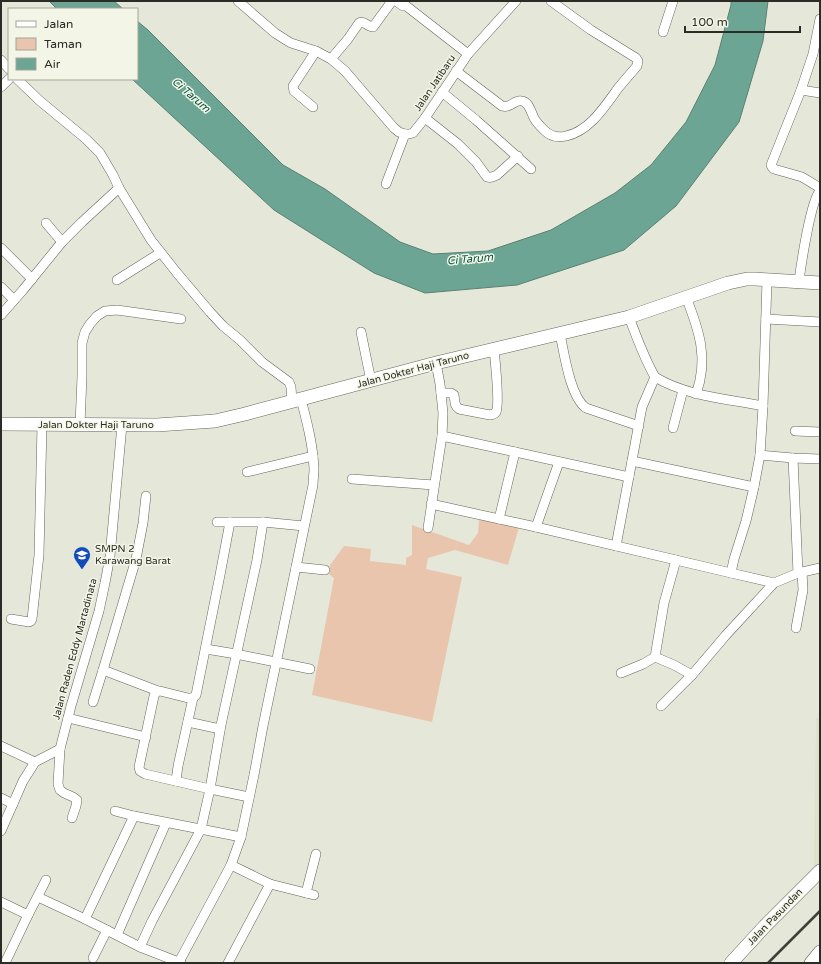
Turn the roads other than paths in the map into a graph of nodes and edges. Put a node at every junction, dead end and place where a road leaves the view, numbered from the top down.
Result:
1 (238, 1) edge
2 (392, 1) edge
3 (396, 1) edge
4 (516, 1) edge
5 (551, 1) edge
6 (673, 1) edge
7 (820, 19) edge
8 (663, 32) dead end
9 (316, 51) junction
10 (468, 54) junction
11 (331, 59) junction
12 (1, 60) edge
13 (8, 68) edge
14 (456, 71) junction
15 (18, 80) edge
16 (801, 90) junction
17 (442, 92) junction
18 (820, 93) edge
19 (313, 107) dead end
20 (425, 118) junction
21 (405, 134) junction
22 (518, 156) junction
23 (531, 169) dead end
24 (386, 184) dead end
25 (119, 188) junction
26 (820, 188) edge
27 (820, 191) edge
28 (46, 223) dead end
29 (62, 242) junction
30 (1, 248) edge
31 (160, 253) junction
32 (32, 279) junction
33 (117, 280) dead end
34 (767, 280) junction
35 (799, 281) junction
36 (820, 283) edge
37 (1, 287) edge
38 (686, 297) junction
39 (14, 300) junction
40 (1, 315) edge
41 (629, 317) junction
42 (181, 319) dead end
43 (766, 319) junction
44 (820, 322) edge
45 (361, 332) dead end
46 (560, 334) junction
47 (494, 349) junction
48 (436, 363) junction
49 (655, 377) junction
50 (371, 381) junction
51 (683, 390) junction
52 (441, 393) junction
53 (696, 394) junction
54 (296, 400) junction
55 (763, 406) junction
56 (1, 424) edge
57 (42, 424) junction
58 (80, 425) junction
59 (122, 425) junction
60 (639, 426) junction
61 (673, 428) dead end
62 (795, 431) dead end
63 (820, 432) edge
64 (442, 436) junction
65 (516, 452) junction
66 (760, 455) junction
67 (313, 456) junction
68 (793, 458) junction
69 (820, 459) edge
70 (632, 461) junction
71 (559, 462) junction
72 (247, 472) dead end
73 (629, 477) junction
74 (352, 479) dead end
75 (434, 485) junction
76 (754, 487) junction
77 (146, 496) dead end
78 (431, 504) junction
79 (500, 519) junction
80 (217, 522) dead end
81 (230, 522) junction
82 (263, 522) junction
83 (304, 526) junction
84 (536, 527) junction
85 (428, 528) dead end
86 (616, 546) junction
87 (676, 560) junction
88 (296, 567) junction
89 (820, 568) edge
90 (325, 570) dead end
91 (731, 573) junction
92 (800, 573) junction
93 (774, 583) junction
94 (11, 619) dead end
95 (796, 628) dead end
96 (206, 649) junction
97 (236, 654) junction
98 (655, 656) junction
99 (276, 662) junction
100 (310, 669) dead end
101 (103, 670) junction
102 (621, 673) dead end
103 (692, 675) junction
104 (158, 691) junction
105 (193, 698) junction
106 (93, 702) dead end
107 (661, 706) dead end
108 (68, 718) junction
109 (188, 722) junction
110 (220, 729) junction
111 (146, 737) junction
112 (1, 746) edge
113 (60, 749) junction
114 (35, 762) junction
115 (176, 782) junction
116 (210, 789) junction
117 (249, 797) junction
118 (1, 798) edge
119 (13, 804) junction
120 (115, 811) dead end
121 (134, 816) junction
122 (72, 818) dead end
123 (166, 823) junction
124 (201, 829) junction
125 (1, 831) edge
126 (241, 838) junction
127 (316, 854) dead end
128 (231, 865) junction
129 (820, 871) edge
130 (46, 880) dead end
131 (270, 884) junction
132 (38, 897) junction
133 (1, 902) edge
134 (28, 915) junction
135 (85, 919) junction
136 (107, 930) junction
137 (117, 935) junction
138 (140, 947) junction
139 (820, 952) edge
140 (93, 958) dead end
141 (180, 962) edge
142 (5, 963) edge
143 (228, 963) edge
144 (731, 963) edge
145 (811, 963) edge

1 - 9 street
2 - 11 street
3 - 10 street
4 - 10 street, Jalan Jatibaru
5 - 14 street
6 - 8 street
7 - 16 street
9 - 11 street
9 - 19 street
10 - 14 street, Jalan Jatibaru
11 - 21 street
12 - 13 street
14 - 17 street, Jalan Jatibaru
15 - 25 street
16 - 18 street
16 - 26 street
17 - 20 street, Jalan Jatibaru
17 - 22 street
20 - 21 street, Jalan Jatibaru
20 - 22 street
21 - 24 street
22 - 23 street
25 - 29 street
25 - 31 street
27 - 35 street
28 - 29 street
29 - 32 street
30 - 32 street
31 - 33 street
31 - 54 street
32 - 39 street
34 - 35 street, Jalan Dokter Haji Taruno
34 - 38 street, Jalan Dokter Haji Taruno
34 - 43 street
35 - 36 street, Jalan Dokter Haji Taruno
37 - 39 street
38 - 41 street, Jalan Dokter Haji Taruno
38 - 53 street
39 - 40 street
41 - 46 street, Jalan Dokter Haji Taruno
41 - 49 street
42 - 58 street
43 - 44 street
43 - 55 street
45 - 50 street
46 - 47 street, Jalan Dokter Haji Taruno
46 - 60 street
47 - 48 street, Jalan Dokter Haji Taruno
47 - 52 street
48 - 50 street, Jalan Dokter Haji Taruno
48 - 52 street
49 - 51 street
49 - 60 street
50 - 54 street, Jalan Dokter Haji Taruno
51 - 53 street
51 - 61 street
52 - 64 street
53 - 55 street
54 - 59 street, Jalan Dokter Haji Taruno
54 - 67 street
55 - 66 street
56 - 57 street, Jalan Dokter Haji Taruno
57 - 58 street, Jalan Dokter Haji Taruno
57 - 94 street
58 - 59 street, Jalan Dokter Haji Taruno
59 - 108 street, Jalan Raden Eddy Martadinata
60 - 70 street
62 - 63 street
64 - 65 street
64 - 75 street
65 - 71 street
65 - 79 street
66 - 68 street
66 - 76 street
67 - 72 street
67 - 83 street
68 - 69 street
68 - 92 street
70 - 73 street
70 - 76 street
71 - 73 street
71 - 84 street
73 - 86 street
74 - 75 street
75 - 78 street
76 - 91 street
77 - 101 street
78 - 79 street
78 - 85 street
79 - 84 street
80 - 81 street
81 - 82 street
81 - 96 street
82 - 83 street
82 - 97 street
83 - 88 street
84 - 86 street
86 - 87 street
87 - 91 street
87 - 98 street
88 - 90 street
88 - 99 street
89 - 92 street
91 - 93 street
92 - 93 street
92 - 95 street
93 - 103 street
96 - 97 street
96 - 105 street
97 - 99 street
97 - 110 street
98 - 102 street
98 - 103 street
99 - 100 street
99 - 117 street
101 - 104 street
101 - 106 street
103 - 107 street
104 - 105 street
104 - 111 street
105 - 109 street
108 - 111 street
108 - 113 street, Jalan Raden Eddy Martadinata
109 - 110 street
109 - 115 street
110 - 116 street
111 - 115 street
112 - 114 street
113 - 114 street
113 - 122 street, Jalan Raden Eddy Martadinata
114 - 119 street
115 - 116 street
116 - 117 street
116 - 124 street
117 - 126 street
118 - 119 street
119 - 125 street
120 - 121 street
121 - 123 street
121 - 135 street
123 - 124 street
123 - 137 street
124 - 126 street
124 - 138 street
126 - 128 street
127 - 131 street
128 - 131 street
128 - 141 street
129 - 144 street, Jalan Pasundan
130 - 132 street
131 - 143 street
132 - 134 street
132 - 135 street
133 - 134 street
134 - 142 street
135 - 136 street
136 - 137 street
136 - 140 street
137 - 138 street
138 - 141 street
139 - 145 street

